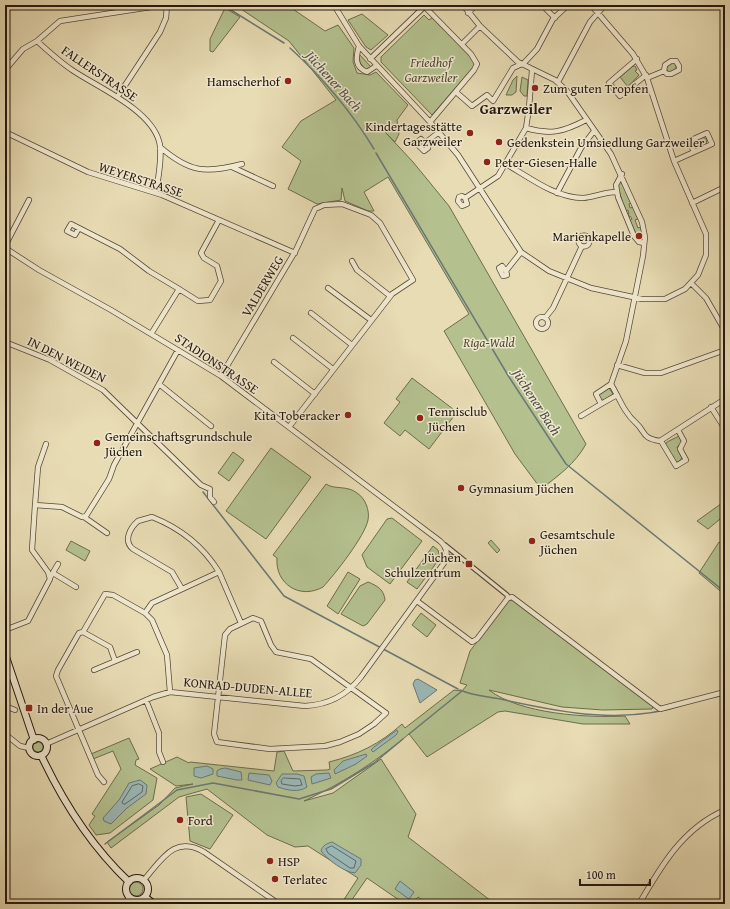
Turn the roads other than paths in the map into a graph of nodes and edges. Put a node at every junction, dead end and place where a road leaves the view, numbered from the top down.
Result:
1 (165, 5) edge
2 (334, 5) edge
3 (462, 5) edge
4 (476, 5) edge
5 (542, 5) edge
6 (568, 5) edge
7 (591, 5) edge
8 (605, 5) edge
9 (425, 6) edge
10 (598, 12) junction
11 (468, 13) junction
12 (555, 18) junction
13 (480, 26) junction
14 (37, 41) junction
15 (462, 44) junction
16 (359, 46) junction
17 (637, 58) junction
18 (370, 59) junction
19 (522, 64) junction
20 (376, 66) junction
21 (5, 70) edge
22 (532, 70) junction
23 (664, 71) dead end
24 (647, 76) junction
25 (558, 82) junction
26 (456, 92) junction
27 (118, 96) junction
28 (586, 120) junction
29 (430, 122) junction
30 (526, 128) junction
31 (594, 131) junction
32 (5, 132) edge
33 (438, 132) junction
34 (425, 143) dead end
35 (160, 147) junction
36 (694, 152) junction
37 (674, 162) junction
38 (242, 164) dead end
39 (506, 164) junction
40 (230, 167) junction
41 (622, 174) junction
42 (273, 186) dead end
43 (725, 188) edge
44 (481, 189) junction
45 (616, 192) junction
46 (156, 193) junction
47 (557, 193) junction
48 (465, 198) dead end
49 (29, 200) dead end
50 (692, 203) junction
51 (219, 220) junction
52 (79, 228) dead end
53 (644, 244) junction
54 (582, 246) dead end
55 (5, 247) edge
56 (521, 252) junction
57 (294, 253) junction
58 (352, 261) dead end
59 (506, 271) dead end
60 (566, 278) junction
61 (692, 284) junction
62 (328, 288) dead end
63 (179, 289) junction
64 (390, 296) junction
65 (634, 298) junction
66 (311, 313) dead end
67 (545, 318) dead end
68 (371, 320) junction
69 (725, 331) edge
70 (151, 334) junction
71 (293, 338) dead end
72 (5, 342) edge
73 (352, 345) junction
74 (178, 350) junction
75 (725, 350) edge
76 (274, 362) dead end
77 (617, 364) junction
78 (334, 369) junction
79 (221, 376) junction
80 (159, 384) junction
81 (611, 384) junction
82 (315, 394) junction
83 (616, 395) junction
84 (725, 399) edge
85 (601, 404) junction
86 (712, 407) junction
87 (580, 416) dead end
88 (138, 422) junction
89 (211, 426) dead end
90 (289, 428) junction
91 (725, 429) edge
92 (678, 430) junction
93 (661, 441) junction
94 (46, 444) dead end
95 (214, 502) dead end
96 (35, 505) junction
97 (84, 517) junction
98 (107, 532) dead end
99 (443, 544) junction
100 (446, 556) junction
101 (462, 559) junction
102 (58, 564) dead end
103 (219, 572) junction
104 (52, 575) junction
105 (76, 587) dead end
106 (182, 590) junction
107 (508, 598) junction
108 (417, 601) junction
109 (145, 613) junction
110 (241, 623) junction
111 (5, 630) edge
112 (82, 632) junction
113 (137, 652) dead end
114 (5, 654) edge
115 (115, 661) junction
116 (94, 670) dead end
117 (351, 688) junction
118 (170, 692) junction
119 (725, 692) edge
120 (218, 696) junction
121 (146, 700) junction
122 (5, 706) edge
123 (15, 710) dead end
124 (78, 730) junction
125 (5, 734) edge
126 (34, 740) junction
127 (46, 744) junction
128 (29, 748) junction
129 (41, 755) junction
130 (163, 762) dead end
131 (104, 782) dead end
132 (725, 810) edge
133 (143, 881) junction
134 (129, 882) junction
135 (130, 897) junction
136 (145, 897) junction
137 (124, 904) edge
138 (154, 904) edge
139 (279, 904) edge
140 (639, 904) edge

1 - 14 street
1 - 27 street
2 - 16 street
3 - 11 street
4 - 11 street
5 - 12 street
6 - 12 street
7 - 10 street
8 - 10 street
9 - 15 street
9 - 18 street
10 - 17 street
10 - 25 street
11 - 13 street
12 - 19 street
13 - 15 street
13 - 19 street
14 - 21 street
14 - 27 street, FALLERSTRASSE
15 - 26 street
16 - 18 street
16 - 20 street
17 - 24 street
17 - 24 street
18 - 20 street
19 - 22 street
19 - 26 street
20 - 29 street
22 - 25 street
22 - 30 street
23 - 24 street
24 - 37 street
25 - 28 street
26 - 29 street
27 - 35 street, FALLERSTRASSE
28 - 30 street
28 - 31 street
29 - 33 street
30 - 39 street
31 - 41 street
31 - 47 street
32 - 46 street, WEYERSTRASSE
33 - 34 street
33 - 44 street
35 - 40 street
35 - 46 street, FALLERSTRASSE
36 - 36 street
36 - 37 street
37 - 50 street
38 - 40 street
39 - 44 street
39 - 47 street
40 - 42 street
41 - 45 street
41 - 53 street
43 - 50 street
44 - 48 street
44 - 56 street
45 - 47 street
45 - 53 street
46 - 51 street, WEYERSTRASSE
49 - 55 street
50 - 61 street
51 - 57 street, WEYERSTRASSE
51 - 63 street
52 - 63 street
53 - 65 street
54 - 60 street
55 - 70 street, STADIONSTRASSE
56 - 59 street
56 - 60 street
57 - 64 street, VALDERWEG
57 - 79 street, VALDERWEG
58 - 64 street
60 - 65 street
60 - 67 street
61 - 65 street
61 - 69 street
62 - 68 street
63 - 70 street
64 - 68 street
65 - 77 street
66 - 73 street
68 - 73 street
70 - 74 street, STADIONSTRASSE
71 - 78 street
72 - 88 street, IN DEN WEIDEN
73 - 78 street
74 - 79 street, STADIONSTRASSE
74 - 80 street
75 - 77 street
76 - 82 street
77 - 81 street
78 - 82 street
79 - 90 street, STADIONSTRASSE
80 - 88 street
80 - 89 street
81 - 83 street
81 - 85 street
82 - 90 street
83 - 85 street
83 - 93 street
84 - 86 street
85 - 87 street
86 - 91 street
86 - 92 street
88 - 95 street, IN DEN WEIDEN
88 - 97 street
90 - 99 street, STADIONSTRASSE
92 - 93 street
92 - 93 street
94 - 96 street
96 - 97 street
96 - 104 street
97 - 98 street
99 - 100 street
99 - 101 street
100 - 101 street
100 - 108 street, KONRAD-DUDEN-ALLEE
101 - 107 street
102 - 104 street
103 - 106 street
103 - 106 street
103 - 110 street
104 - 105 street
104 - 111 street
106 - 109 street
107 - 108 street
107 - 119 street
108 - 117 street, KONRAD-DUDEN-ALLEE
109 - 112 street
109 - 118 street
110 - 117 street
110 - 120 street
112 - 115 street
112 - 124 street
113 - 115 street
114 - 126 main road
115 - 116 street
117 - 120 street, KONRAD-DUDEN-ALLEE
117 - 120 street
118 - 120 street, KONRAD-DUDEN-ALLEE
118 - 121 street, KONRAD-DUDEN-ALLEE
121 - 124 street, KONRAD-DUDEN-ALLEE
121 - 130 street
122 - 123 street
124 - 127 street, KONRAD-DUDEN-ALLEE
124 - 131 street
125 - 128 street
126 - 127 main road
126 - 128 main road
127 - 129 main road
128 - 129 main road
129 - 134 main road
132 - 140 street
133 - 134 main road
133 - 136 main road
133 - 139 street
134 - 135 main road
135 - 136 main road
135 - 137 street
136 - 138 main road

